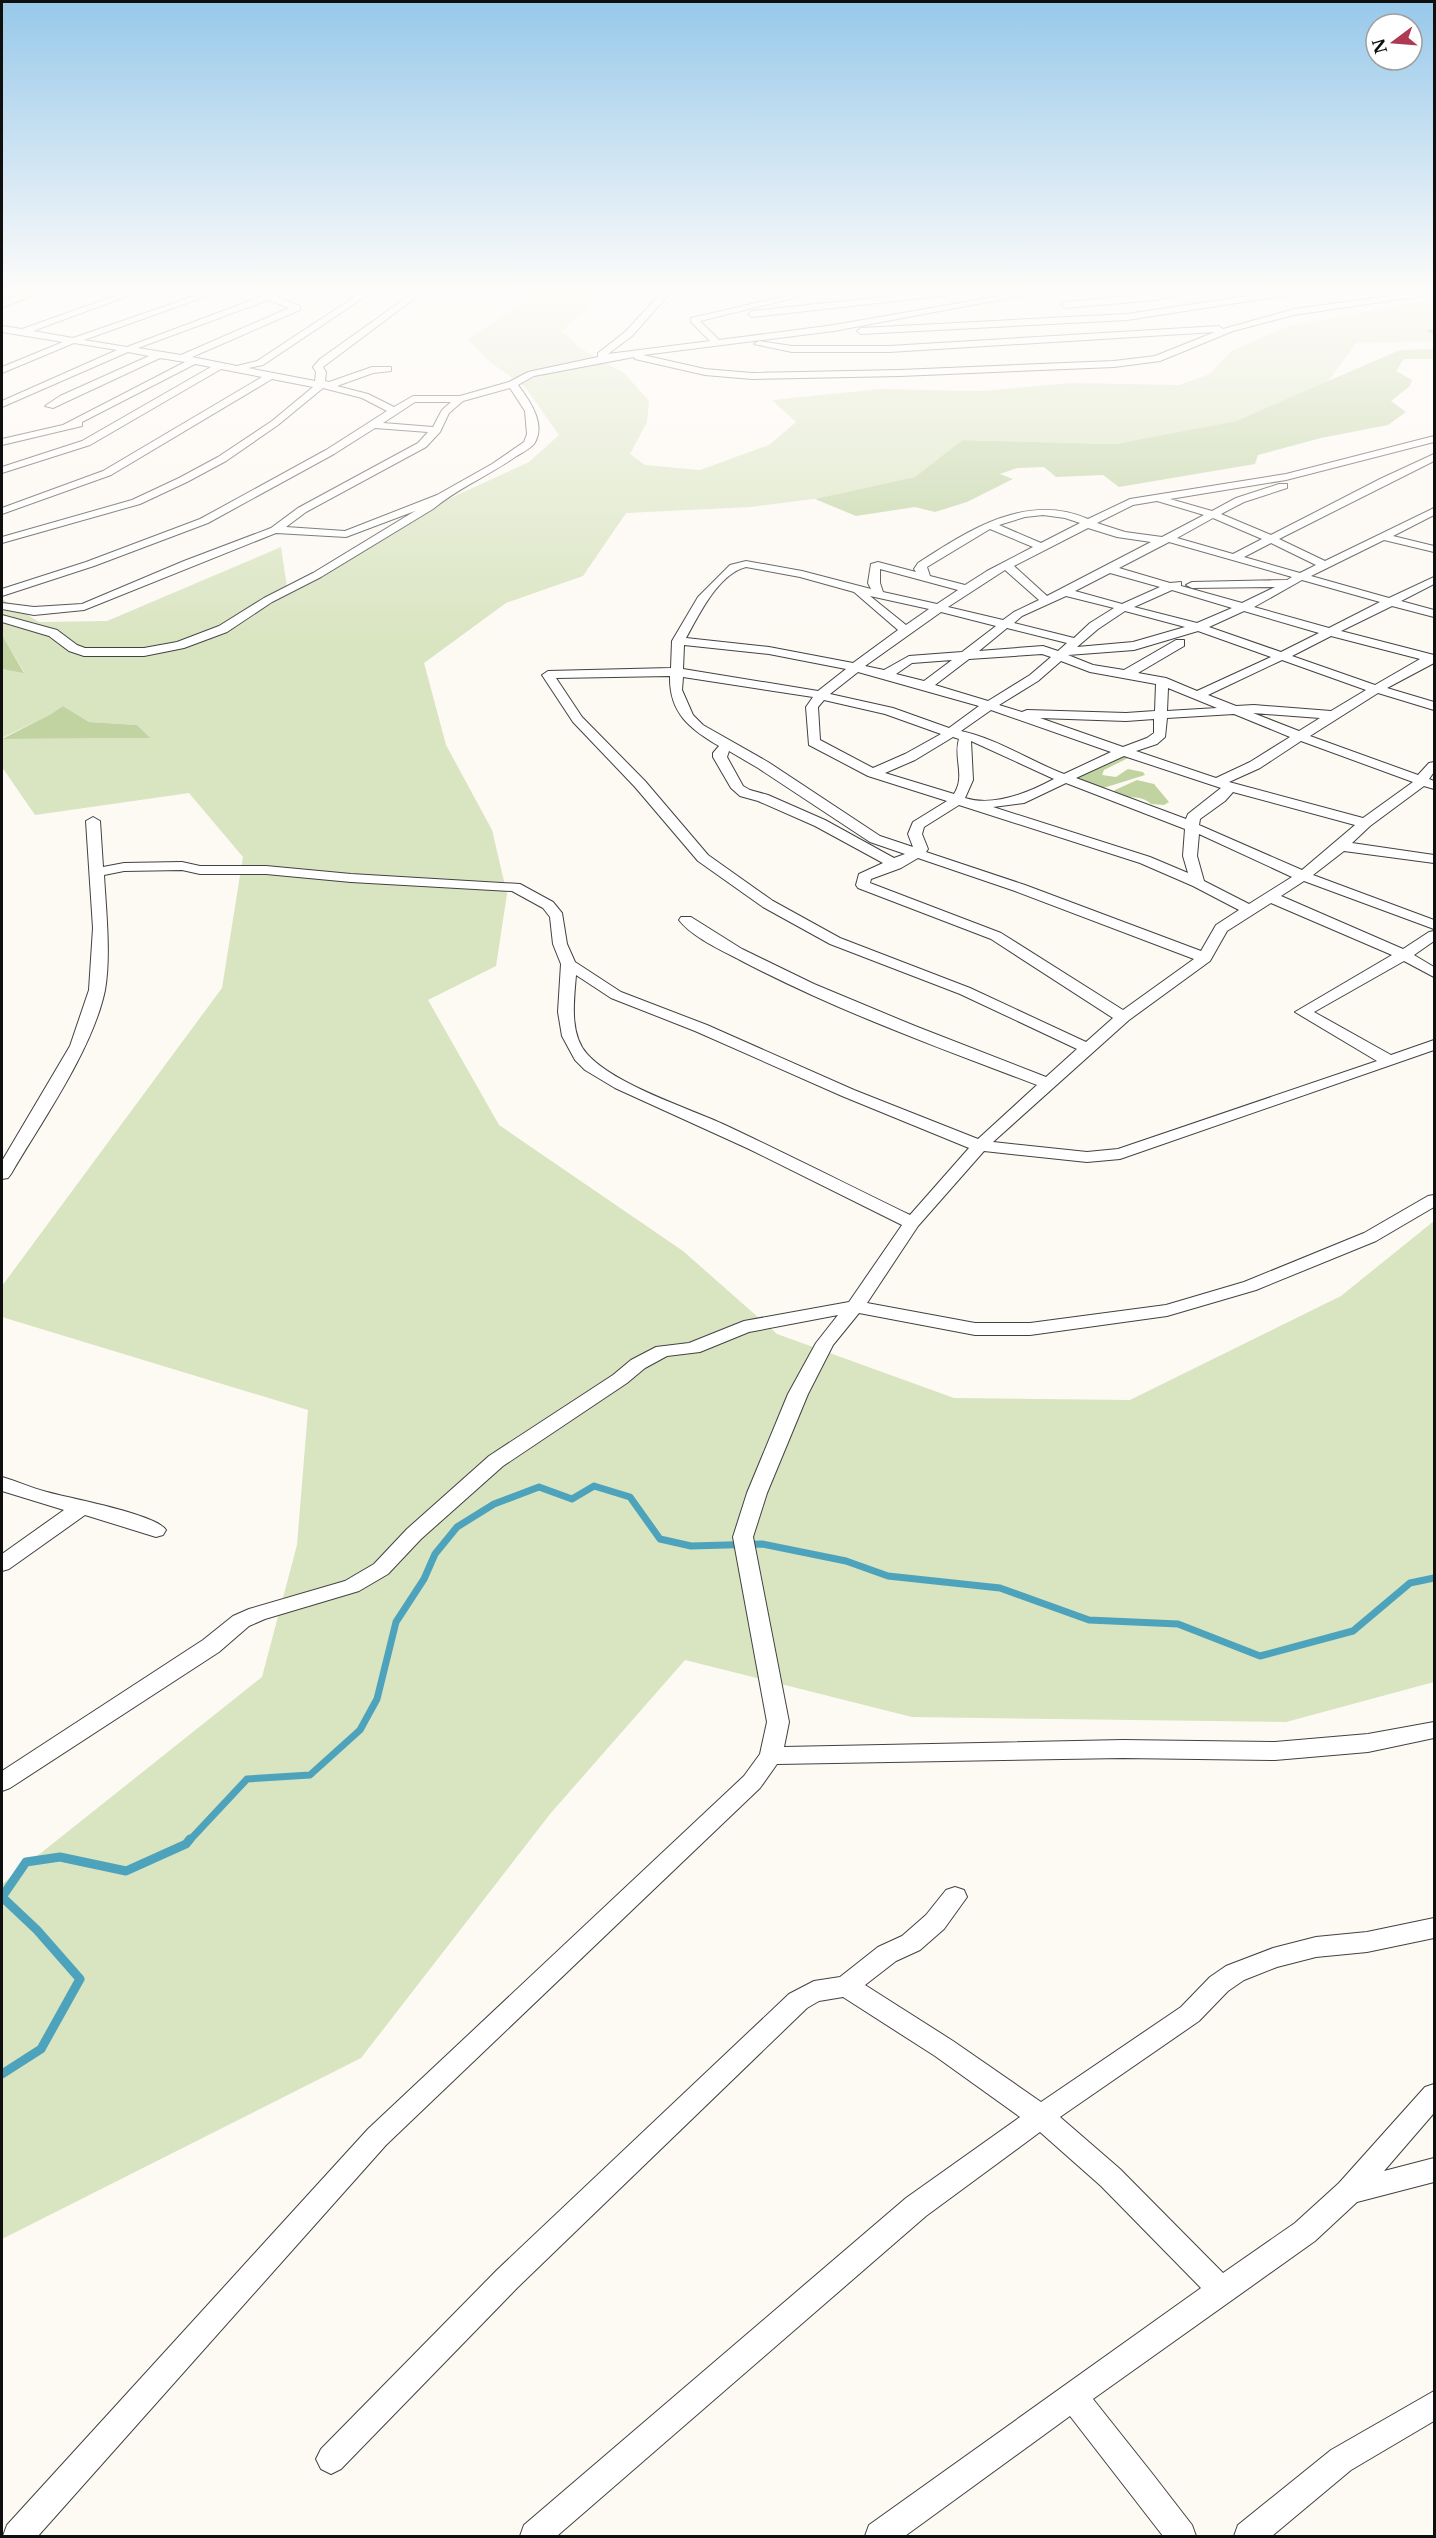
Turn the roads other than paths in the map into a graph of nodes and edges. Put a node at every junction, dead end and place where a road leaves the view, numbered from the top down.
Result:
1 (60, 410) edge
2 (98, 410) edge
3 (141, 410) edge
4 (212, 410) edge
5 (292, 410) edge
6 (447, 410) edge
7 (530, 410) edge
8 (394, 411) edge
9 (85, 418) junction
10 (121, 422) junction
11 (68, 425) junction
12 (376, 425) junction
13 (436, 430) junction
14 (1434, 439) edge
15 (2, 442) edge
16 (1434, 457) edge
17 (2, 470) edge
18 (1286, 477) junction
19 (441, 497) junction
20 (1145, 499) junction
21 (2, 511) edge
22 (1213, 515) junction
23 (1431, 515) edge
24 (1088, 523) junction
25 (991, 526) junction
26 (275, 530) junction
27 (1385, 537) junction
28 (1168, 539) junction
29 (2, 540) edge
30 (1270, 540) junction
31 (1041, 547) junction
32 (1434, 549) edge
33 (1235, 557) junction
34 (1006, 565) junction
35 (1325, 565) junction
36 (1110, 569) junction
37 (1097, 576) junction
38 (926, 579) junction
39 (1295, 580) junction
40 (1434, 580) edge
41 (1158, 582) junction
42 (1174, 585) junction
43 (966, 589) junction
44 (1065, 592) junction
45 (2, 593) edge
46 (1266, 597) junction
47 (876, 599) junction
48 (1391, 601) junction
49 (1046, 602) junction
50 (2, 606) edge
51 (1124, 607) junction
52 (1243, 607) junction
53 (939, 608) junction
54 (1434, 614) edge
55 (2, 618) edge
56 (1285, 619) junction
57 (1004, 624) junction
58 (1202, 628) junction
59 (906, 631) junction
60 (1330, 632) junction
61 (678, 641) junction
62 (1068, 650) junction
63 (966, 656) junction
64 (1279, 657) junction
65 (1433, 658) edge
66 (855, 668) junction
67 (675, 672) junction
68 (1127, 674) junction
69 (885, 675) junction
70 (1162, 681) junction
71 (837, 683) junction
72 (926, 686) junction
73 (792, 689) junction
74 (1379, 690) junction
75 (821, 694) junction
76 (1197, 695) junction
77 (1434, 699) edge
78 (987, 706) junction
79 (1434, 706) edge
80 (1234, 710) junction
81 (1014, 714) junction
82 (1162, 714) junction
83 (1334, 716) junction
84 (951, 733) junction
85 (967, 736) junction
86 (1302, 737) junction
87 (728, 744) junction
88 (1124, 751) junction
89 (1434, 766) edge
90 (873, 773) junction
91 (1066, 778) junction
92 (1224, 784) junction
93 (1424, 784) edge
94 (1434, 793) edge
95 (956, 800) junction
96 (980, 807) junction
97 (93, 821) dead end
98 (1365, 823) junction
99 (1191, 826) junction
100 (1341, 846) junction
101 (918, 853) junction
102 (1434, 859) edge
103 (896, 865) junction
104 (97, 872) junction
105 (1303, 876) junction
106 (1198, 883) junction
107 (1270, 897) junction
108 (1250, 910) junction
109 (686, 920) dead end
110 (1434, 925) edge
111 (1434, 935) edge
112 (1404, 955) junction
113 (1205, 958) junction
114 (569, 964) junction
115 (1434, 973) edge
116 (1123, 1017) junction
117 (1434, 1045) edge
118 (1089, 1049) junction
119 (1389, 1061) junction
120 (1048, 1083) junction
121 (980, 1146) junction
122 (2, 1174) edge
123 (1434, 1200) edge
124 (912, 1223) junction
125 (855, 1307) junction
126 (2, 1484) edge
127 (83, 1507) junction
128 (156, 1530) dead end
129 (2, 1564) edge
130 (1434, 1730) edge
131 (771, 1756) junction
132 (2, 1782) edge
133 (955, 1897) dead end
134 (1434, 1928) edge
135 (846, 1986) junction
136 (1434, 2096) edge
137 (1040, 2117) junction
138 (1434, 2170) edge
139 (1349, 2192) junction
140 (1221, 2290) junction
141 (1073, 2397) junction
142 (1434, 2405) edge
143 (331, 2459) dead end
144 (18, 2536) edge
145 (535, 2536) edge
146 (880, 2536) edge
147 (1181, 2536) edge
148 (1248, 2536) edge

1 - 9 street
2 - 9 street
3 - 10 street
4 - 21 street
5 - 29 street
6 - 13 street
7 - 19 street
8 - 12 street
9 - 11 street
10 - 11 street
10 - 17 street
11 - 15 street
12 - 13 street
12 - 45 street
13 - 26 street
14 - 18 street
16 - 30 street
18 - 20 street
18 - 22 street
19 - 26 street
19 - 55 street
20 - 22 street
20 - 24 street
22 - 28 street
22 - 30 street
23 - 27 street
24 - 25 street
24 - 28 street
24 - 31 street
25 - 31 street
25 - 38 street
26 - 50 street
27 - 32 street
27 - 35 street
28 - 33 street
28 - 36 street
30 - 33 street
30 - 35 street
31 - 34 street
33 - 39 street
34 - 43 street
34 - 49 street
35 - 39 street
36 - 37 street
36 - 41 street
37 - 41 street
37 - 44 street
38 - 43 street
38 - 47 street
39 - 42 street
39 - 46 street
39 - 48 street
40 - 48 street
41 - 42 street
42 - 51 street
42 - 52 street
43 - 53 street
44 - 49 street
44 - 51 street
46 - 52 street
46 - 56 street
47 - 53 street
47 - 59 street
47 - 61 street
48 - 54 street
48 - 60 street
49 - 57 street
51 - 58 street
51 - 62 street
52 - 56 street
52 - 58 street
53 - 57 street
53 - 59 street
56 - 60 street
57 - 62 street
57 - 63 street
58 - 62 street
58 - 64 street
58 - 68 street
59 - 66 street
60 - 64 street
60 - 65 street
61 - 66 street
61 - 67 street
62 - 63 street
62 - 68 street
62 - 78 street
63 - 69 street
63 - 72 street
64 - 74 street
64 - 76 street
65 - 74 street
66 - 69 street
66 - 71 street
67 - 73 street
67 - 87 street
67 - 118 street
68 - 70 street
69 - 72 street
70 - 76 street
70 - 82 street
71 - 73 street
71 - 75 street
72 - 78 street
73 - 75 street
74 - 77 street
74 - 79 street
74 - 83 street
75 - 84 street
75 - 90 street
76 - 80 street
78 - 81 street
78 - 84 street
80 - 82 street
80 - 83 street
80 - 86 street
81 - 82 street
81 - 88 street
82 - 88 street
83 - 86 street
84 - 85 street
84 - 90 street
85 - 91 street
85 - 95 street
86 - 92 street
86 - 93 street
87 - 101 street
87 - 103 street
88 - 91 street
88 - 92 street
89 - 93 street
90 - 95 street
91 - 96 street
91 - 99 street
92 - 98 street
92 - 99 street
93 - 94 street
93 - 98 street
95 - 96 street
95 - 101 street
96 - 106 street
97 - 104 street
98 - 100 street
99 - 105 street
99 - 106 street
100 - 102 street
100 - 105 street
101 - 103 street
101 - 113 street
103 - 116 street
104 - 114 street
104 - 122 street
105 - 107 street
105 - 110 street
106 - 108 street
107 - 108 street
107 - 112 street
108 - 113 street
109 - 120 street
111 - 112 street
112 - 115 street
112 - 119 street
113 - 116 street
114 - 121 street
114 - 124 street
116 - 118 street
117 - 119 street
118 - 120 street
119 - 121 street
120 - 121 street
121 - 124 street
123 - 125 street
124 - 125 street
125 - 131 street
125 - 132 street
126 - 127 street
127 - 128 street
127 - 129 street
130 - 131 street
131 - 144 street
133 - 135 street
134 - 137 street
135 - 137 street
135 - 143 street
136 - 139 street
137 - 140 street
137 - 145 street
138 - 139 street
139 - 140 street
140 - 141 street
141 - 146 street
141 - 147 street
142 - 148 street

